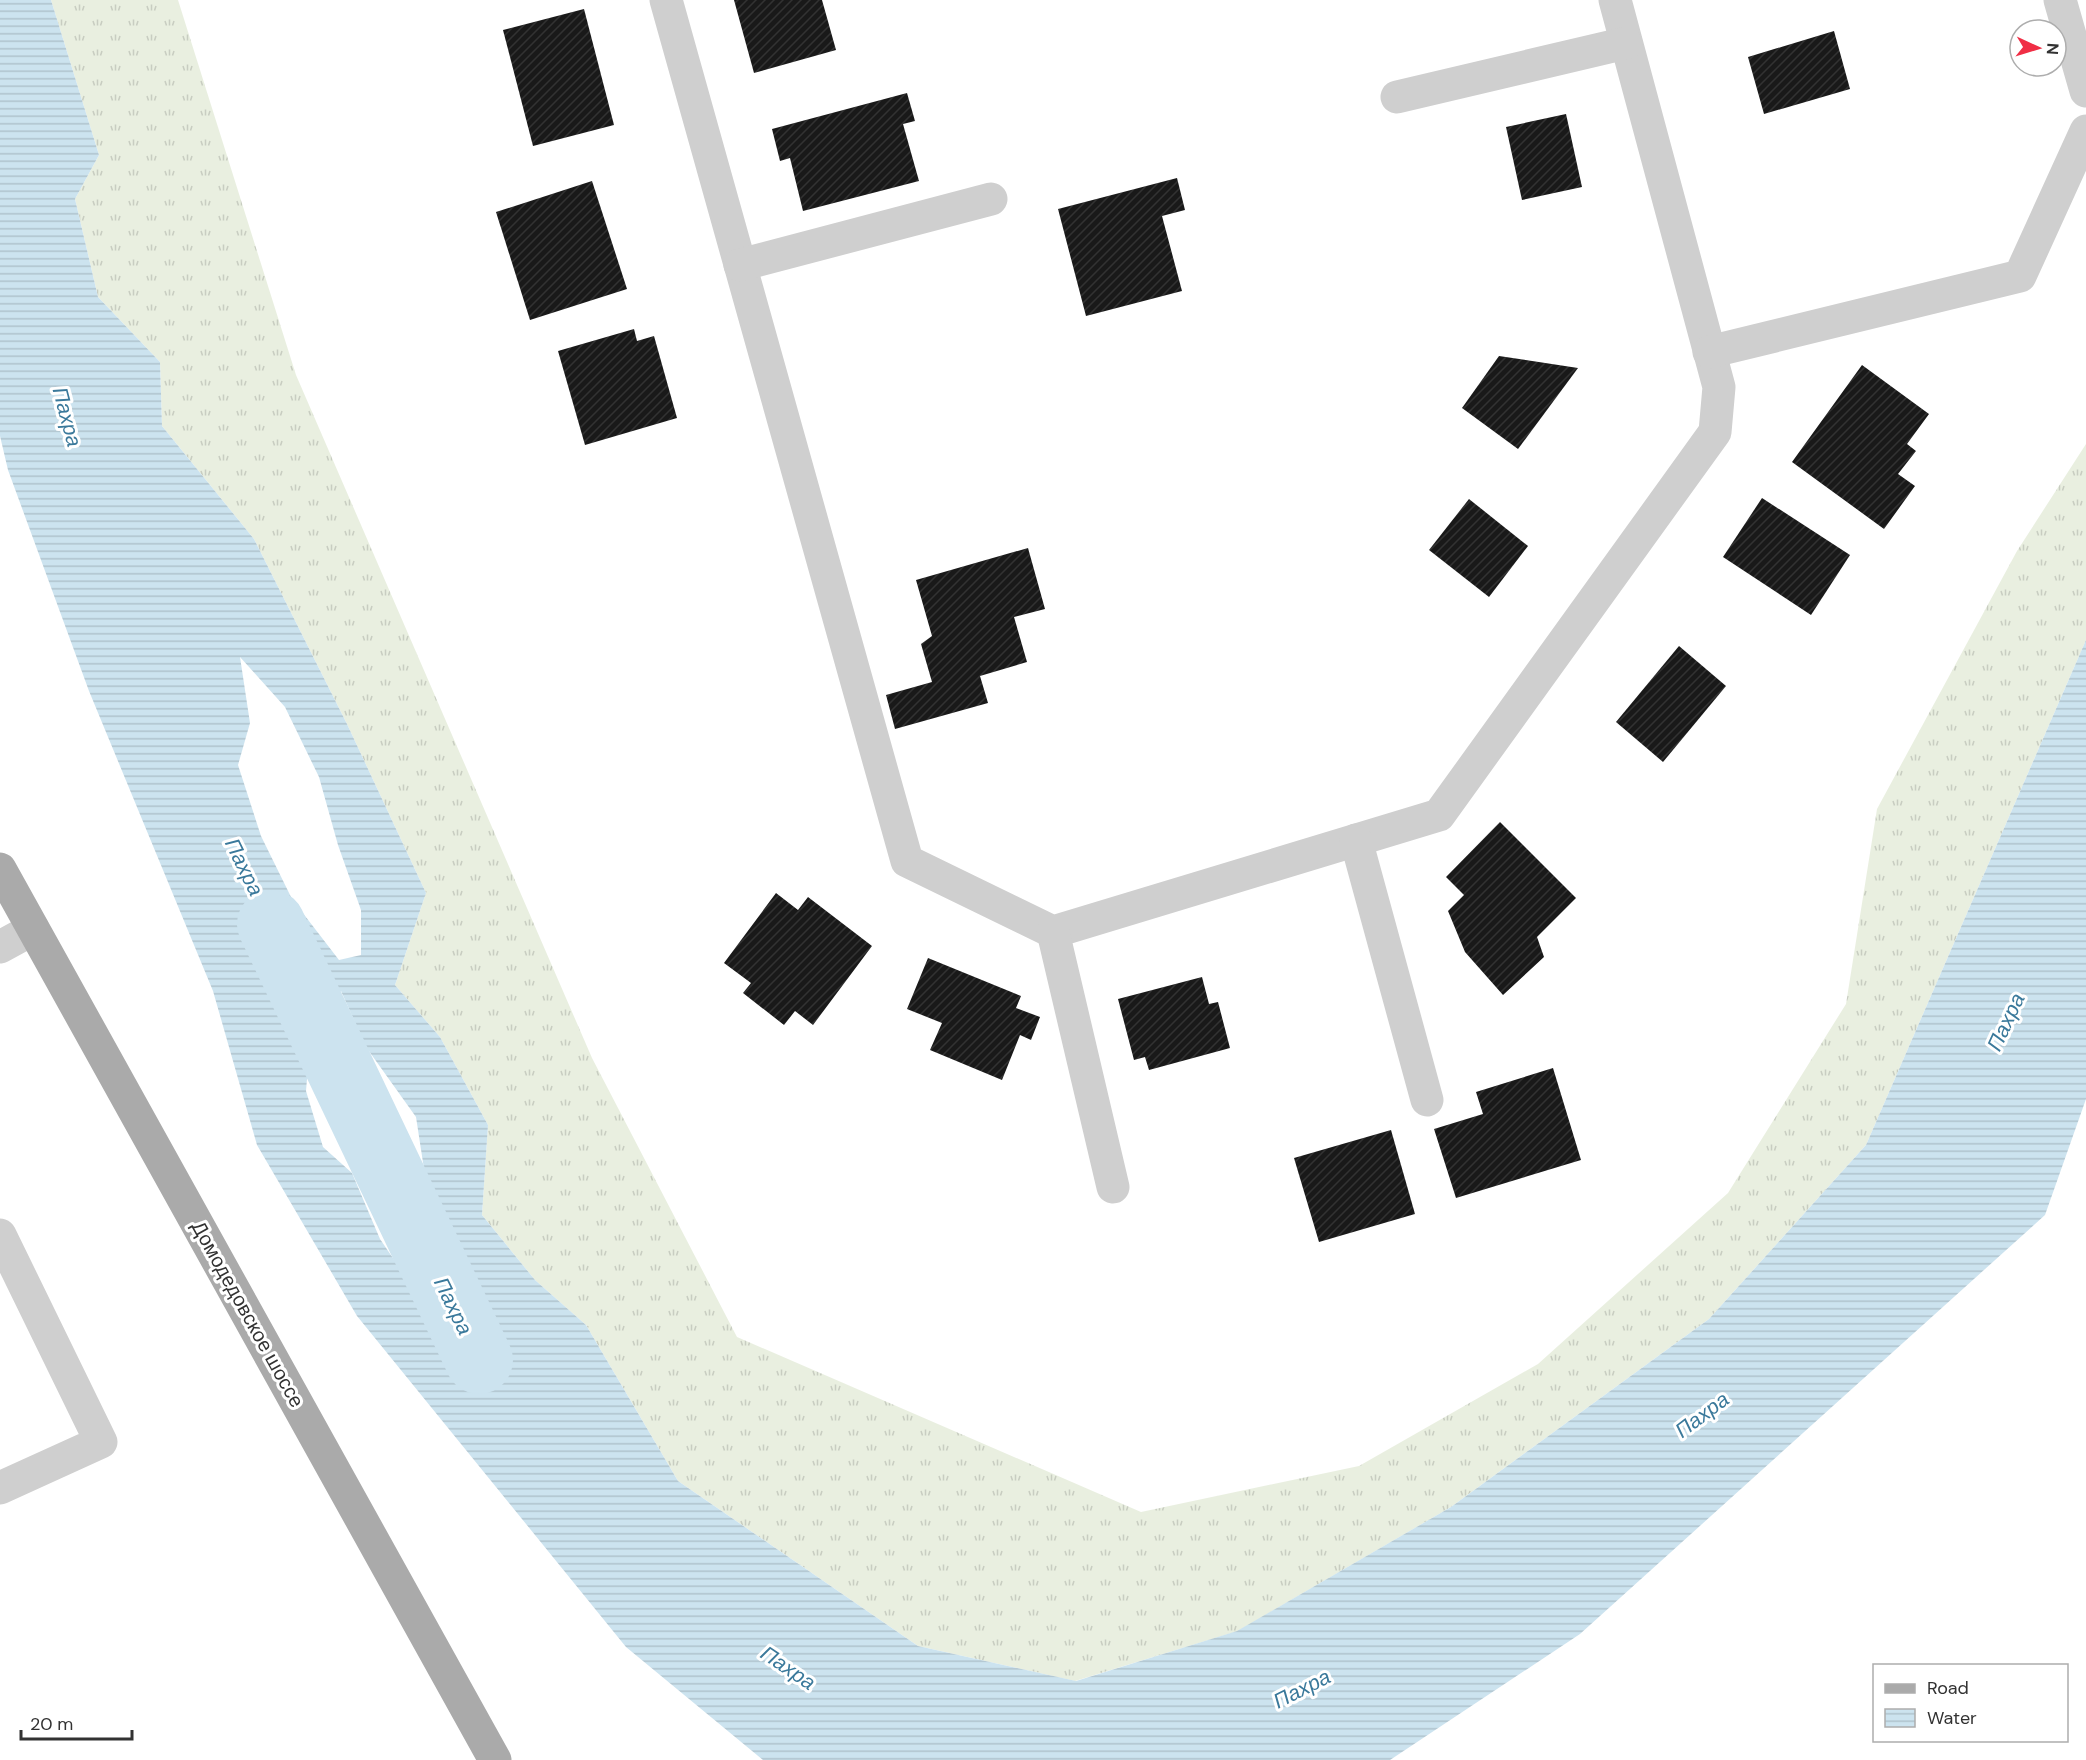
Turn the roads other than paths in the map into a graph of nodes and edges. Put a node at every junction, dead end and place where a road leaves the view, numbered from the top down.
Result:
1 (666, 0) edge
2 (1615, 0) edge
3 (2060, 0) edge
4 (1626, 43) junction
5 (2086, 91) edge
6 (1397, 97) dead end
7 (2086, 131) edge
8 (991, 199) dead end
9 (740, 265) junction
10 (1709, 352) junction
11 (1356, 840) junction
12 (0, 868) edge
13 (33, 929) junction
14 (1053, 932) junction
15 (0, 947) edge
16 (1427, 1100) dead end
17 (1113, 1187) dead end
18 (0, 1235) edge
19 (0, 1488) edge
20 (495, 1760) edge

1 - 9 street
2 - 4 street
3 - 5 street
4 - 6 street
4 - 10 street
7 - 10 street
8 - 9 street
9 - 14 street
10 - 11 street
11 - 14 street
11 - 16 street
12 - 13 main road, Домодедовское шоссе
13 - 15 street
13 - 20 main road, Домодедовское шоссе
14 - 17 street
18 - 19 street

